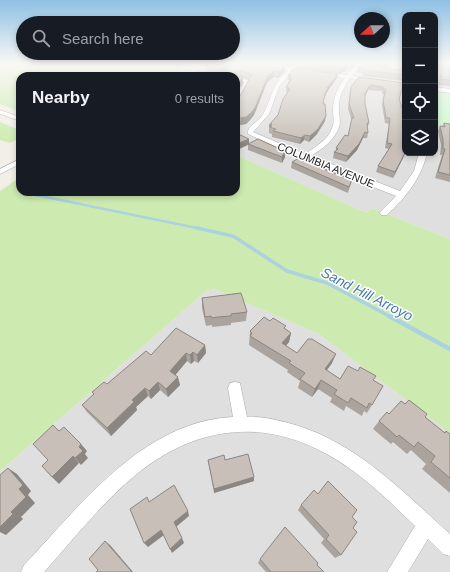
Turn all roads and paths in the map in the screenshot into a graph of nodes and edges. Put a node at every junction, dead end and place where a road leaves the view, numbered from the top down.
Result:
1 (276, 91) edge
2 (341, 91) edge
3 (0, 112) edge
4 (16, 118) edge
5 (422, 156) edge
6 (305, 157) junction
7 (16, 163) edge
8 (0, 172) edge
9 (402, 195) junction
10 (384, 213) dead end
11 (234, 388) dead end
12 (241, 423) junction
13 (426, 525) junction
14 (450, 547) edge
15 (31, 572) edge
16 (397, 572) edge

1 - 6 street, COLUMBIA AVENUE
2 - 6 street
3 - 4 street
5 - 9 street
6 - 9 street, COLUMBIA AVENUE
7 - 8 street
9 - 10 street
11 - 12 street
12 - 13 street
12 - 15 street
13 - 14 street
13 - 16 street

